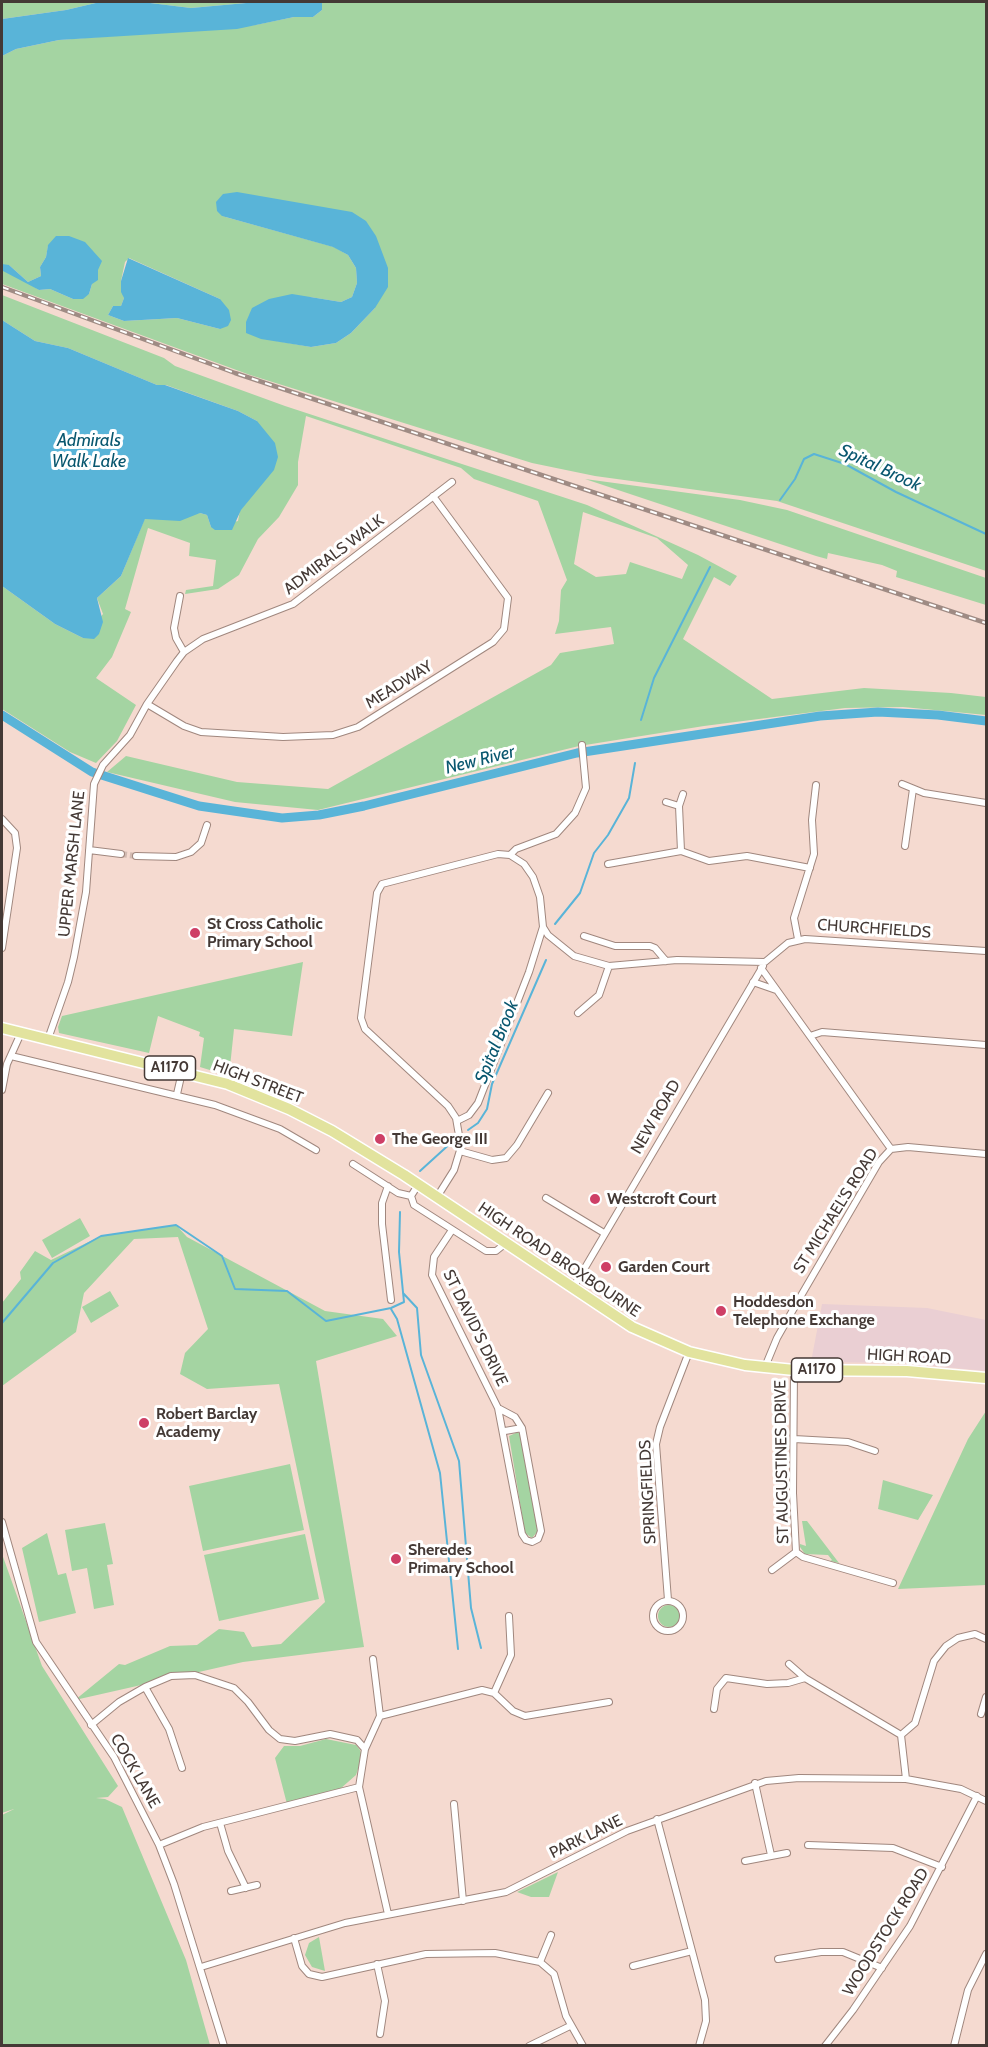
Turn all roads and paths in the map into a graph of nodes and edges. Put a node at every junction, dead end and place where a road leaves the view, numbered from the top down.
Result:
1 (452, 482) dead end
2 (433, 496) junction
3 (180, 596) dead end
4 (184, 652) junction
5 (147, 704) junction
6 (582, 745) dead end
7 (902, 784) dead end
8 (816, 785) dead end
9 (913, 789) junction
10 (683, 794) dead end
11 (666, 802) dead end
12 (987, 803) edge
13 (679, 806) junction
14 (2, 819) edge
15 (207, 825) dead end
16 (905, 846) dead end
17 (89, 850) junction
18 (681, 851) junction
19 (121, 854) tunnel mouth
20 (510, 855) junction
21 (136, 856) tunnel mouth
22 (608, 864) dead end
23 (810, 868) junction
24 (543, 927) junction
25 (584, 936) dead end
26 (798, 939) junction
27 (2, 948) edge
28 (987, 951) edge
29 (666, 961) junction
30 (763, 965) junction
31 (609, 966) junction
32 (753, 982) junction
33 (776, 990) junction
34 (578, 1012) dead end
35 (2, 1028) edge
36 (21, 1033) junction
37 (810, 1036) junction
38 (48, 1039) junction
39 (987, 1045) edge
40 (11, 1056) junction
41 (182, 1072) junction
42 (2, 1090) edge
43 (548, 1093) dead end
44 (177, 1094) junction
45 (457, 1121) junction
46 (891, 1149) junction
47 (316, 1150) dead end
48 (460, 1151) junction
49 (987, 1154) edge
50 (353, 1164) dead end
51 (418, 1185) junction
52 (388, 1186) junction
53 (411, 1196) junction
54 (437, 1197) junction
55 (546, 1198) dead end
56 (452, 1230) junction
57 (604, 1233) junction
58 (507, 1243) junction
59 (573, 1288) junction
60 (391, 1300) dead end
61 (688, 1352) junction
62 (765, 1367) junction
63 (794, 1370) junction
64 (987, 1378) edge
65 (498, 1408) junction
66 (522, 1428) junction
67 (505, 1431) junction
68 (794, 1439) junction
69 (875, 1451) dead end
70 (2, 1522) edge
71 (796, 1552) junction
72 (772, 1570) dead end
73 (893, 1583) dead end
74 (668, 1600) junction
75 (509, 1616) dead end
76 (987, 1639) edge
77 (373, 1659) dead end
78 (789, 1664) dead end
79 (805, 1678) junction
80 (145, 1687) junction
81 (494, 1693) junction
82 (987, 1697) edge
83 (609, 1702) dead end
84 (714, 1709) dead end
85 (981, 1714) dead end
86 (380, 1716) junction
87 (91, 1725) junction
88 (901, 1735) junction
89 (365, 1749) junction
90 (182, 1768) dead end
91 (906, 1779) junction
92 (755, 1783) junction
93 (359, 1787) junction
94 (977, 1796) junction
95 (987, 1801) edge
96 (454, 1804) dead end
97 (657, 1819) junction
98 (220, 1823) junction
99 (159, 1845) junction
100 (808, 1845) dead end
101 (787, 1853) dead end
102 (771, 1855) junction
103 (745, 1861) dead end
104 (942, 1867) junction
105 (257, 1885) dead end
106 (246, 1888) junction
107 (231, 1891) dead end
108 (463, 1901) junction
109 (388, 1914) junction
110 (551, 1935) dead end
111 (294, 1938) junction
112 (692, 1951) junction
113 (987, 1954) edge
114 (778, 1959) dead end
115 (540, 1962) junction
116 (377, 1964) junction
117 (633, 1966) dead end
118 (201, 1968) junction
119 (882, 1968) junction
120 (570, 2026) junction
121 (380, 2034) dead end
122 (224, 2046) edge
123 (528, 2046) edge
124 (583, 2046) edge
125 (699, 2046) edge
126 (825, 2046) edge
127 (954, 2046) edge

1 - 2 street, ADMIRALS WALK
2 - 4 street, ADMIRALS WALK
2 - 5 street, MEADWAY
3 - 4 street
4 - 5 street, ADMIRALS WALK
5 - 17 street, UPPER MARSH LANE
6 - 20 street
7 - 9 street
8 - 23 street
9 - 12 street
9 - 16 street
10 - 13 street
11 - 13 street
13 - 18 street
14 - 27 street
15 - 21 street
17 - 19 street
17 - 38 street, UPPER MARSH LANE
18 - 22 street
18 - 23 street
20 - 24 street
20 - 45 street
23 - 26 street
24 - 31 street
24 - 45 street
25 - 29 street
26 - 28 street, CHURCHFIELDS
26 - 30 street, CHURCHFIELDS
29 - 30 street
29 - 31 street
30 - 32 street, NEW ROAD
30 - 33 street, ST MICHAEL'S ROAD
31 - 34 street
32 - 33 street
32 - 57 street, NEW ROAD
33 - 37 street, ST MICHAEL'S ROAD
35 - 36 main road, HIGH STREET / A1170
36 - 38 main road, HIGH STREET / A1170
36 - 40 street
37 - 39 street
37 - 46 street, ST MICHAEL'S ROAD
38 - 41 main road, HIGH STREET / A1170
40 - 42 street
40 - 44 street
41 - 44 street
41 - 51 main road, HIGH STREET / A1170
43 - 48 street
44 - 47 street
45 - 48 street
46 - 49 street
46 - 62 street, ST MICHAEL'S ROAD
48 - 54 street
50 - 52 street
51 - 53 street
51 - 54 main road, HIGH ROAD BROXBOURNE / A1170
52 - 53 street
52 - 60 street
53 - 56 street
54 - 58 main road, HIGH ROAD BROXBOURNE / A1170
55 - 57 street
56 - 58 street
56 - 65 street, ST DAVID'S DRIVE
57 - 59 street, NEW ROAD
58 - 59 main road, HIGH ROAD BROXBOURNE / A1170
59 - 61 main road, HIGH ROAD BROXBOURNE / A1170
61 - 62 main road, HIGH ROAD / A1170
61 - 74 street, SPRINGFIELDS
62 - 63 main road, HIGH ROAD / A1170
63 - 64 main road, HIGH ROAD / A1170
63 - 68 street, ST AUGUSTINES DRIVE
65 - 66 street, ST DAVID'S DRIVE
65 - 67 street, ST DAVID'S DRIVE
66 - 67 street
66 - 67 street, ST DAVID'S DRIVE
68 - 69 street
68 - 71 street, ST AUGUSTINES DRIVE
70 - 87 street, COCK LANE
71 - 72 street, ST AUGUSTINES DRIVE
71 - 73 street, ST AUGUSTINES DRIVE
74 - 74 street, SPRINGFIELDS
75 - 81 street
76 - 88 street
77 - 86 street
78 - 79 street
79 - 84 street
79 - 88 street
80 - 87 street
80 - 89 street
80 - 90 street
81 - 83 street
81 - 86 street
82 - 85 street
86 - 89 street
87 - 99 street, COCK LANE
88 - 91 street
89 - 93 street
91 - 92 street, PARK LANE
91 - 94 street, PARK LANE
92 - 97 street, PARK LANE
92 - 102 street
93 - 98 street
93 - 109 street
94 - 95 street, PARK LANE
94 - 104 street, WOODSTOCK ROAD
96 - 108 street
97 - 108 street, PARK LANE
97 - 112 street
98 - 99 street
98 - 106 street
99 - 118 street, COCK LANE
100 - 104 street
101 - 102 street
102 - 103 street
104 - 119 street, WOODSTOCK ROAD
105 - 106 street
106 - 107 street
108 - 109 street, PARK LANE
109 - 111 street, PARK LANE
110 - 115 street
111 - 116 street
111 - 118 street, PARK LANE
112 - 117 street
112 - 125 street
113 - 127 street
114 - 119 street
115 - 116 street
115 - 120 street
116 - 121 street
118 - 122 street, COCK LANE
119 - 126 street, WOODSTOCK ROAD
120 - 123 street
120 - 124 street

